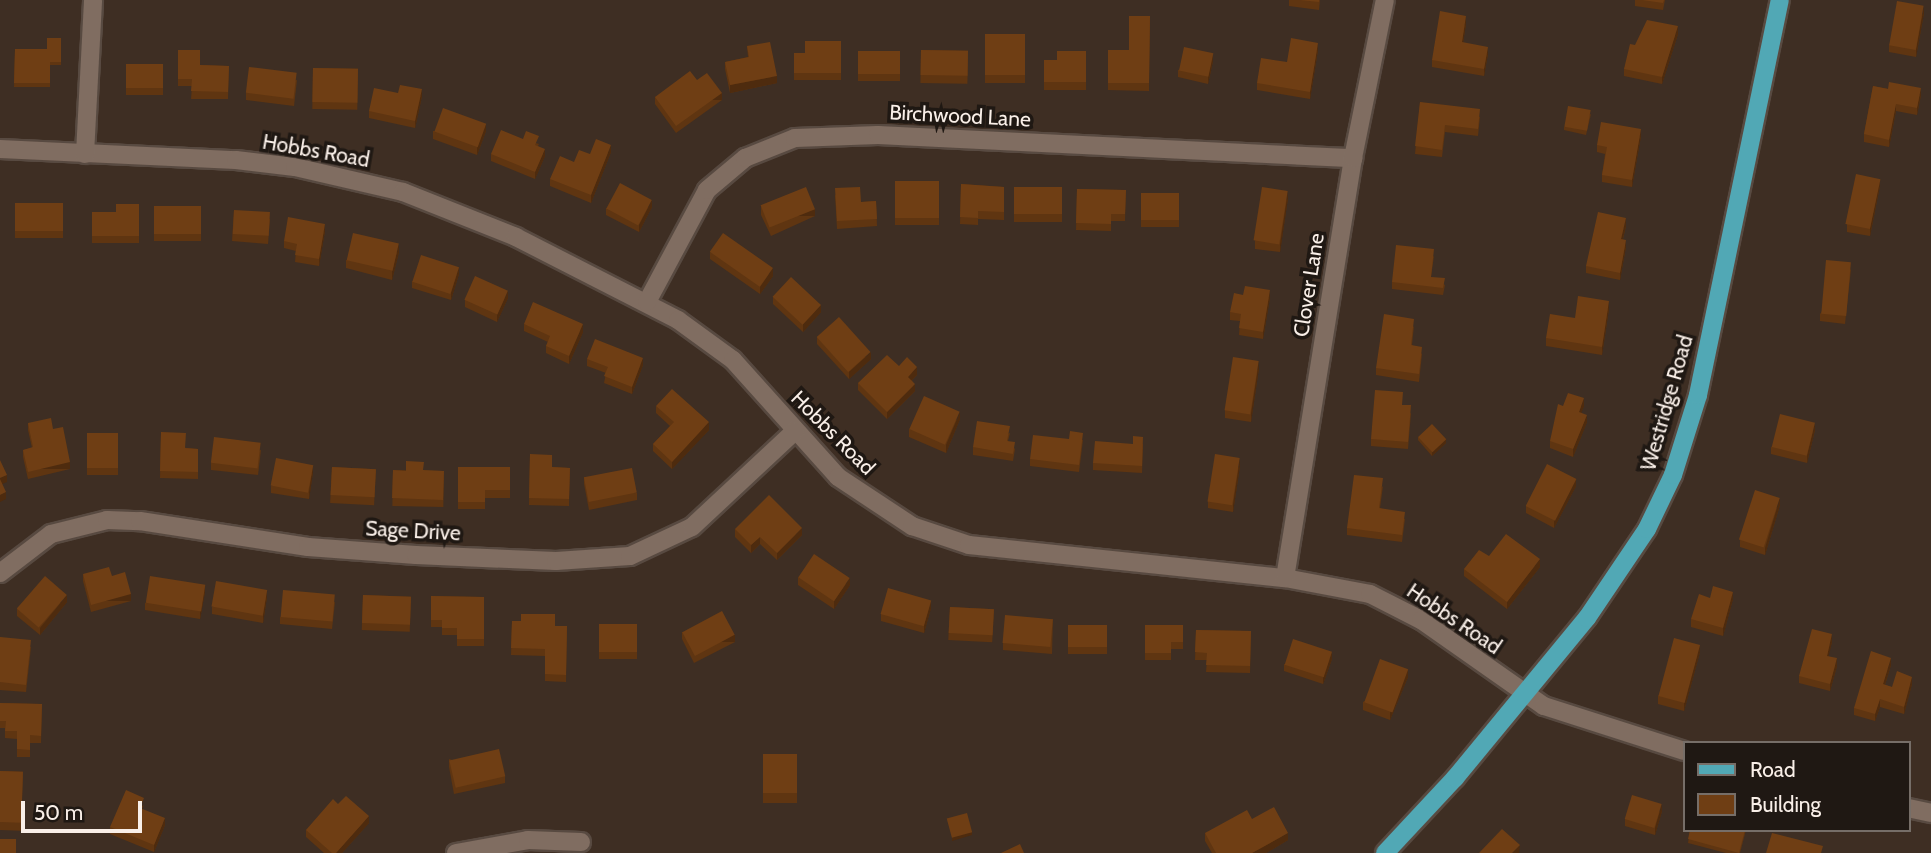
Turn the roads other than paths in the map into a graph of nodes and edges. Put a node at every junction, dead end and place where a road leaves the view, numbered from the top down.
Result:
1 (93, 0) edge
2 (1385, 0) edge
3 (1780, 0) edge
4 (0, 149) edge
5 (85, 154) junction
6 (1353, 158) junction
7 (647, 302) junction
8 (795, 431) junction
9 (0, 573) edge
10 (1285, 578) junction
11 (1524, 694) junction
12 (1682, 750) edge
13 (1910, 808) edge
14 (1931, 813) edge
15 (581, 842) dead end
16 (456, 853) edge
17 (1385, 853) edge

1 - 5 street
2 - 6 street, Clover Lane
3 - 11 main road, Westridge Road
4 - 5 street, Hobbs Road
5 - 7 street, Hobbs Road
6 - 7 street, Birchwood Lane
6 - 10 street, Clover Lane
7 - 8 street, Hobbs Road
8 - 9 street, Sage Drive
8 - 10 street, Hobbs Road
10 - 11 street, Hobbs Road
11 - 12 street, Hobbs Road
11 - 17 main road, Westridge Road
13 - 14 street
15 - 16 street

